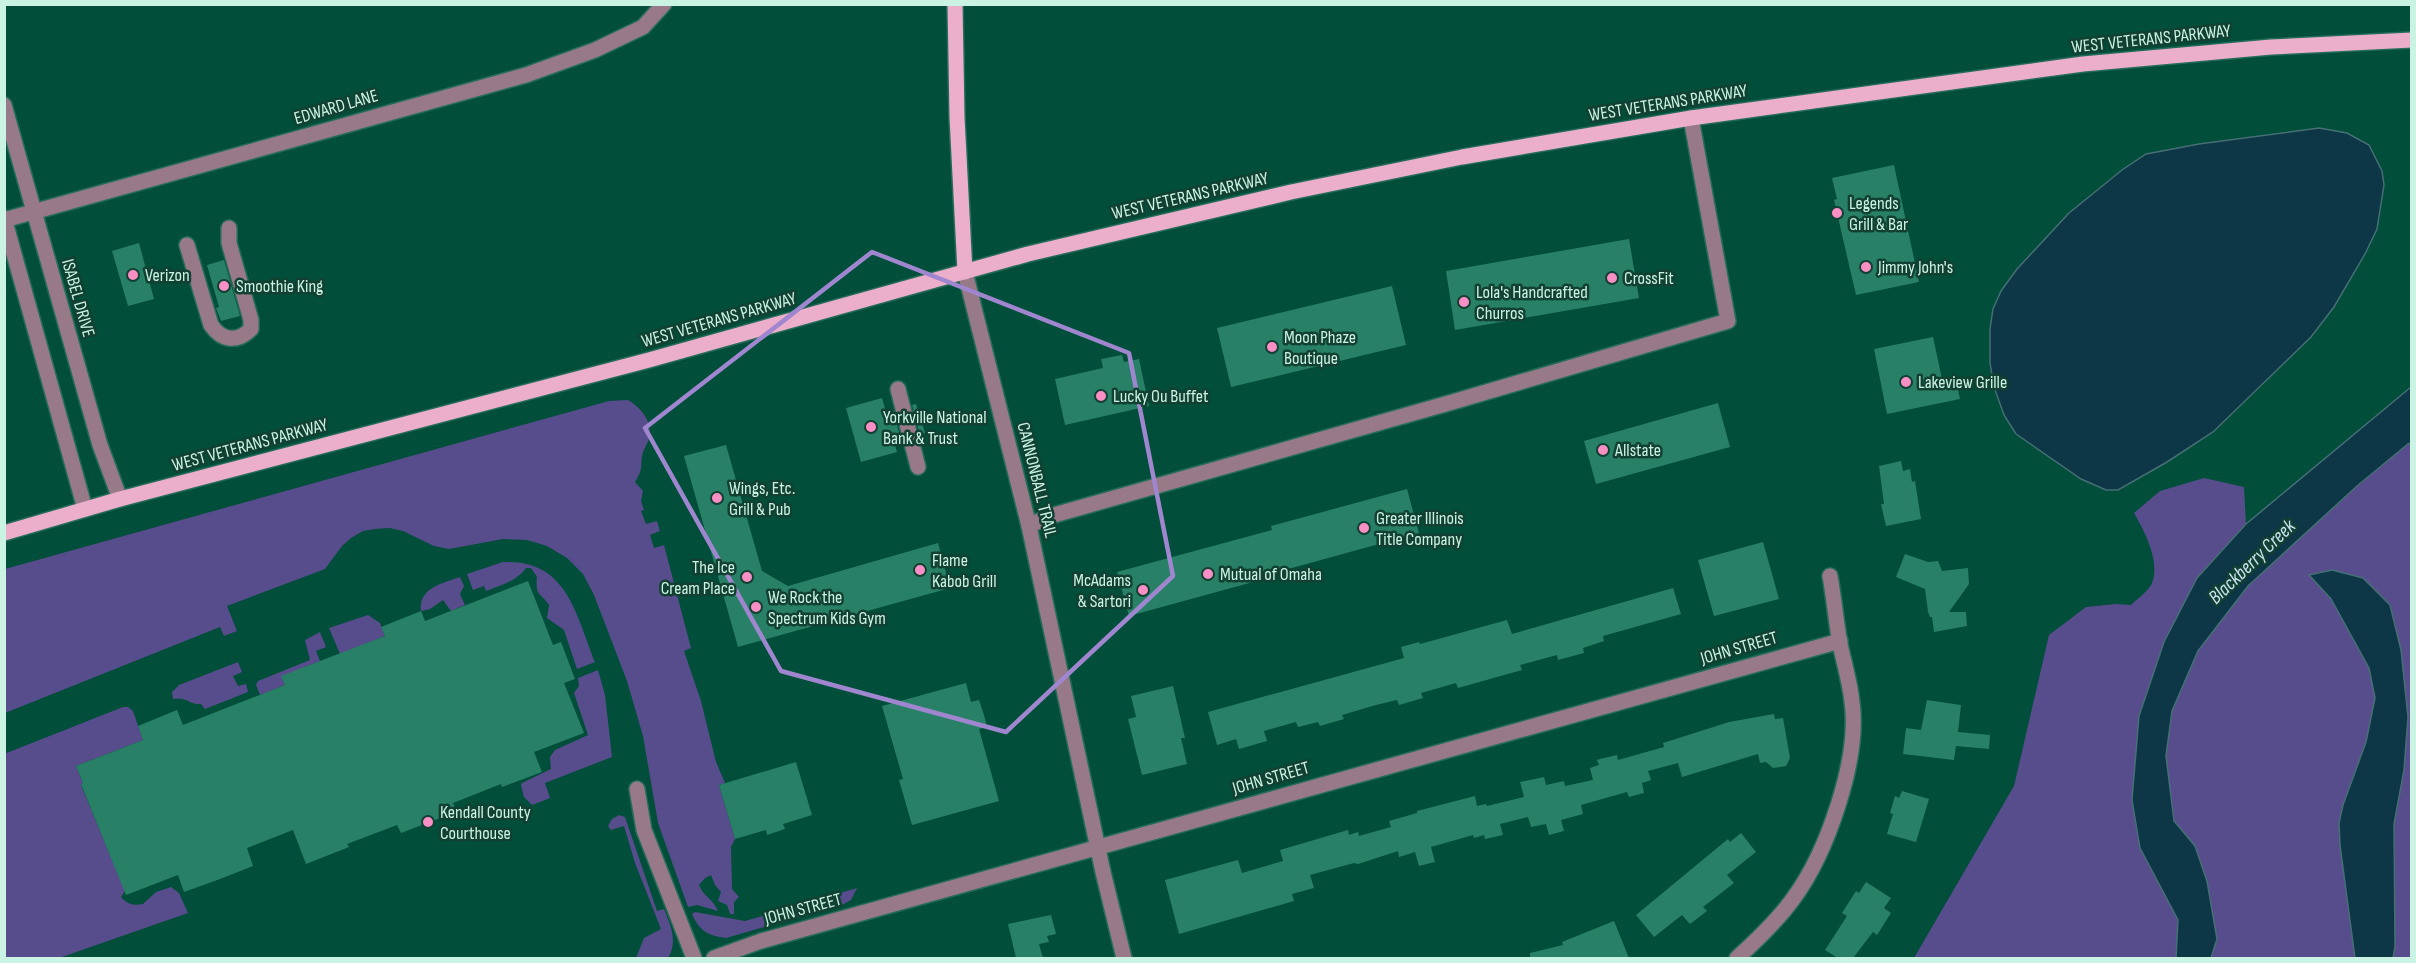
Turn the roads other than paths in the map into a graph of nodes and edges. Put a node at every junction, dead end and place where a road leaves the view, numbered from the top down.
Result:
1 (664, 4) edge
2 (955, 4) edge
3 (2412, 40) edge
4 (4, 105) edge
5 (1691, 118) junction
6 (34, 212) junction
7 (5, 219) edge
8 (229, 228) dead end
9 (187, 244) dead end
10 (965, 272) junction
11 (898, 390) dead end
12 (918, 467) dead end
13 (120, 499) junction
14 (85, 509) junction
15 (1029, 526) junction
16 (4, 533) edge
17 (1830, 576) dead end
18 (1840, 641) junction
19 (637, 789) dead end
20 (1097, 846) junction
21 (694, 958) edge
22 (714, 958) edge
23 (1124, 958) edge
24 (1737, 958) edge

1 - 6 street, EDWARD LANE
2 - 10 main road, CANNONBALL TRAIL
3 - 5 main road, WEST VETERANS PARKWAY
4 - 6 street, ISABEL DRIVE
5 - 10 main road, WEST VETERANS PARKWAY
5 - 15 street
6 - 7 street, EDWARD LANE
6 - 13 street, ISABEL DRIVE
7 - 14 street
8 - 9 street
10 - 13 main road, WEST VETERANS PARKWAY
10 - 15 street, CANNONBALL TRAIL
11 - 12 street
13 - 14 main road, WEST VETERANS PARKWAY
14 - 16 main road, WEST VETERANS PARKWAY
15 - 20 street, CANNONBALL TRAIL
17 - 18 street
18 - 20 street, JOHN STREET
18 - 24 street
19 - 21 street
20 - 22 street, JOHN STREET
20 - 23 street, CANNONBALL TRAIL

